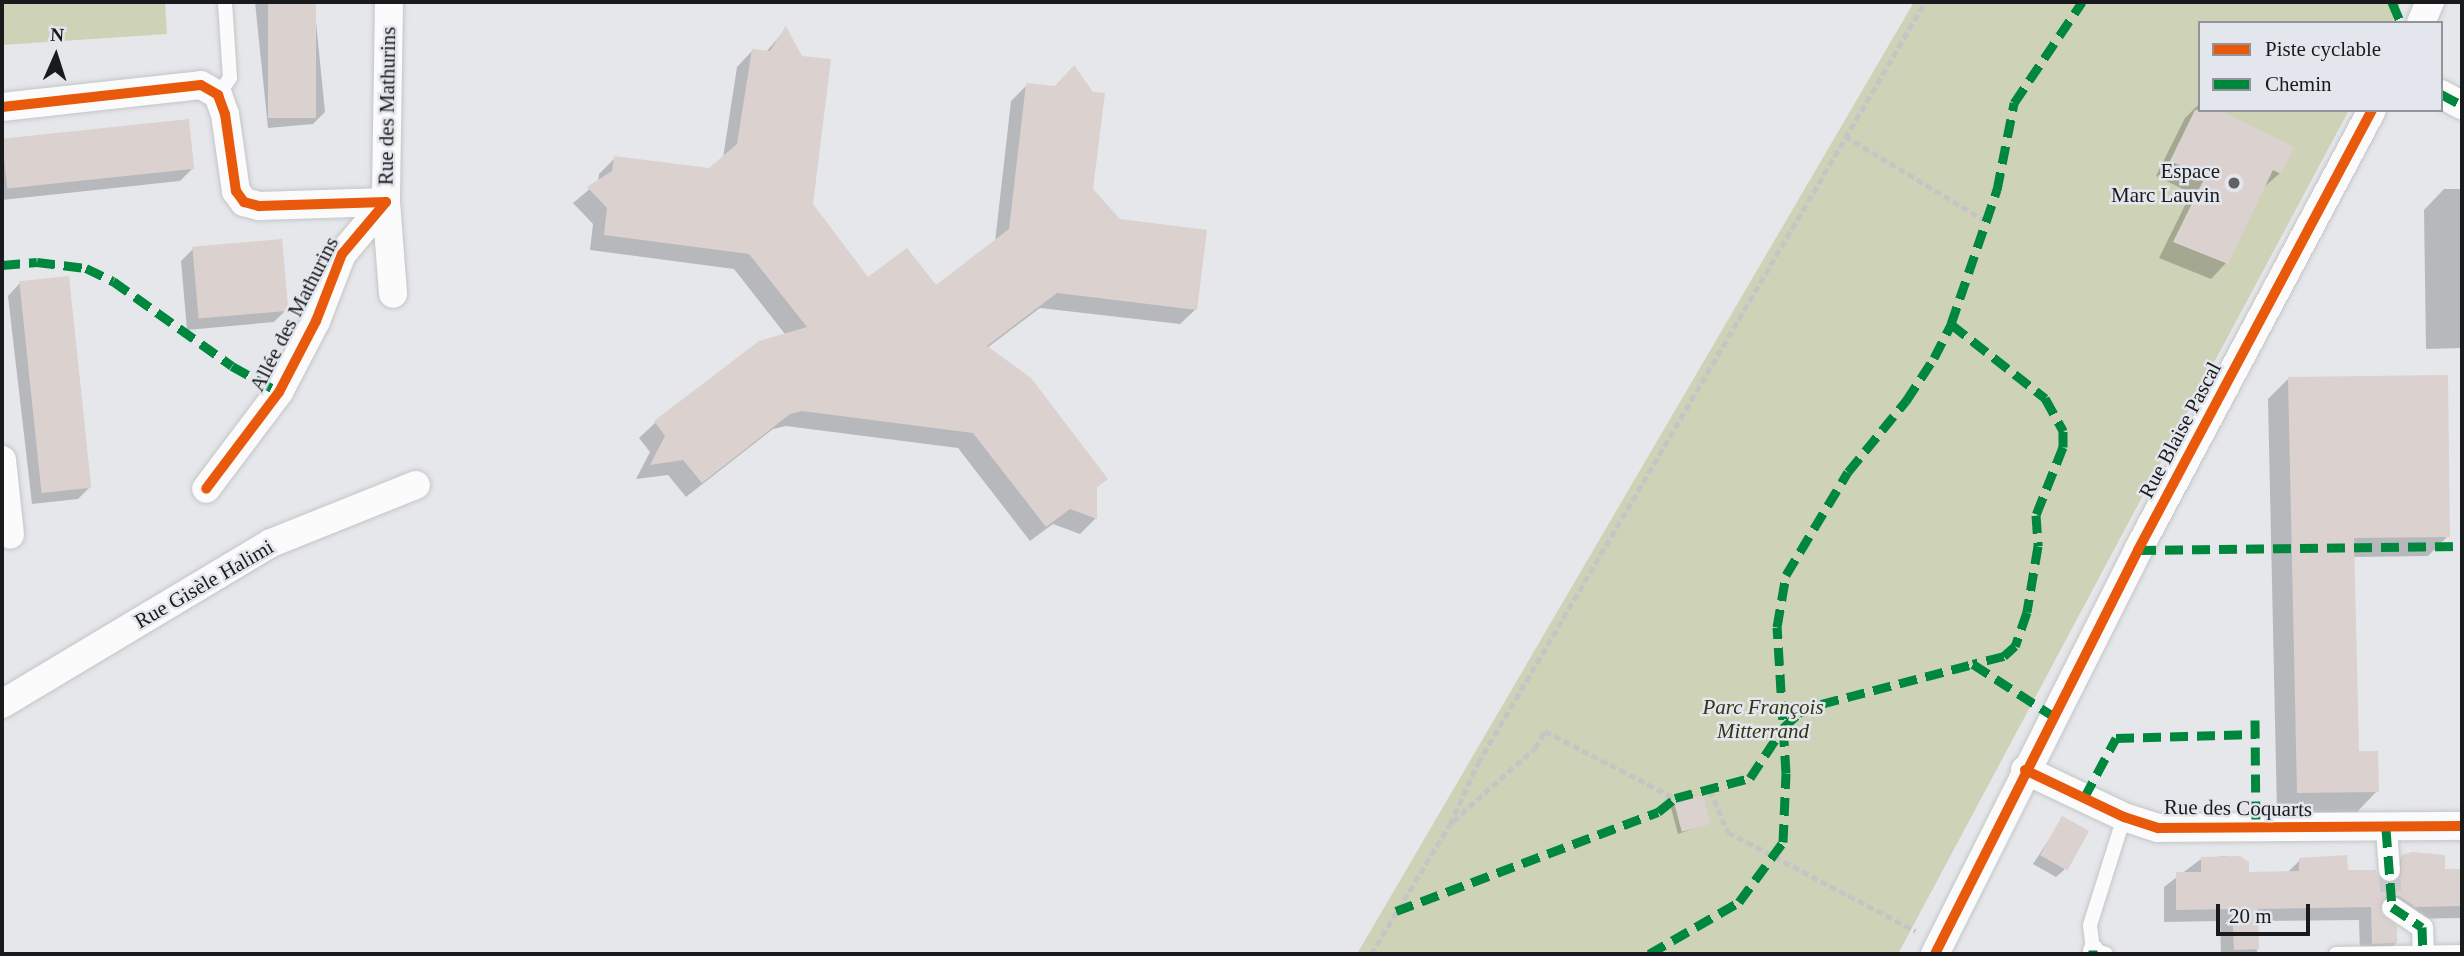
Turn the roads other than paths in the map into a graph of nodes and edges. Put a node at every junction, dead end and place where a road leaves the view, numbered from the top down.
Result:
1 (225, 2) edge
2 (389, 2) edge
3 (2430, 2) edge
4 (2422, 21) edge
5 (218, 95) junction
6 (2443, 95) edge
7 (2462, 105) edge
8 (2, 107) edge
9 (2371, 112) edge
10 (386, 202) junction
11 (393, 294) dead end
12 (2, 460) edge
13 (416, 485) dead end
14 (206, 489) dead end
15 (10, 535) dead end
16 (2, 704) edge
17 (2025, 770) junction
18 (2124, 817) junction
19 (2462, 826) edge
20 (2386, 829) junction
21 (2389, 870) tunnel mouth
22 (2392, 907) dead end
23 (2462, 952) edge
24 (2097, 953) edge
25 (1935, 954) edge
26 (2336, 954) edge
27 (2423, 954) edge

1 - 5 lane
2 - 10 street, Rue des Mathurins
3 - 4 street
5 - 8 street
5 - 10 street, Allée des Mathurins
6 - 7 street
9 - 17 street, Rue Blaise Pascal
10 - 11 street, Rue des Mathurins
10 - 14 street, Allée des Mathurins
12 - 15 street
13 - 16 street, Rue Gisèle Halimi
17 - 18 street, Rue des Coquarts
17 - 25 street, Rue Blaise Pascal
18 - 20 street, Rue des Coquarts
18 - 24 lane
19 - 20 street, Rue des Coquarts
20 - 21 street
22 - 27 street
23 - 26 lane

